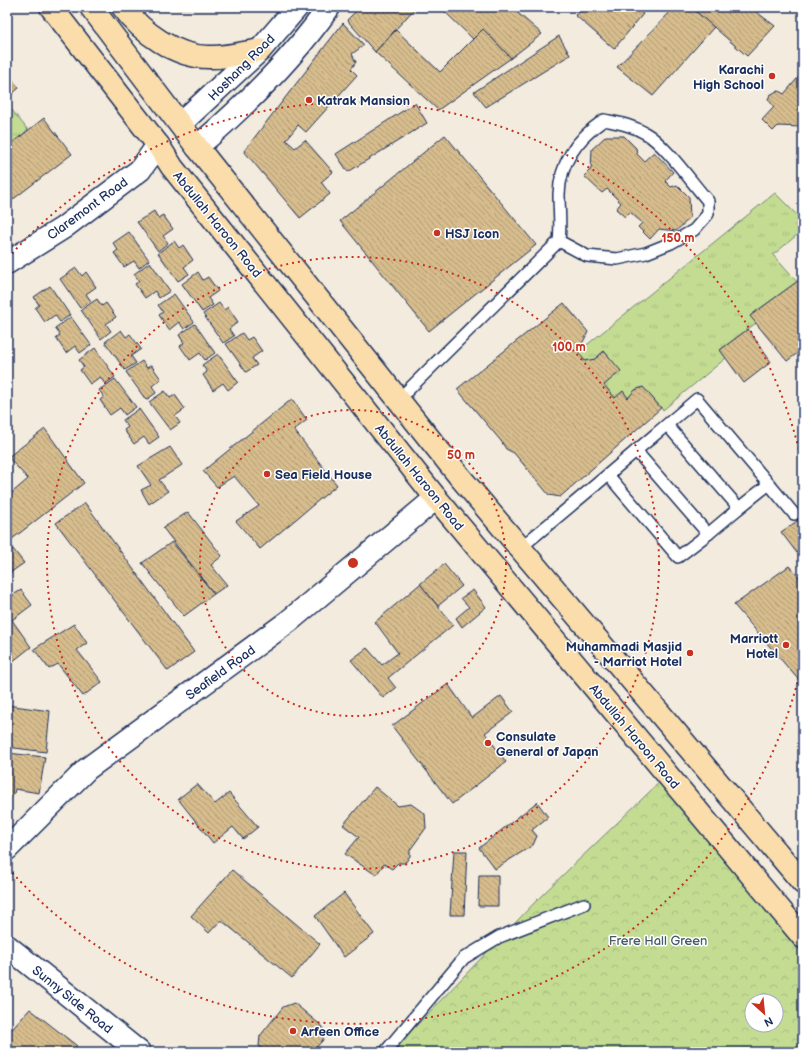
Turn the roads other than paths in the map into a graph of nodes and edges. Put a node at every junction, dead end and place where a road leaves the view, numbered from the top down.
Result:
1 (52, 7) edge
2 (91, 7) edge
3 (123, 7) edge
4 (297, 7) edge
5 (329, 7) edge
6 (260, 50) junction
7 (180, 124) junction
8 (158, 145) junction
9 (197, 147) junction
10 (172, 167) junction
11 (140, 170) junction
12 (559, 241) junction
13 (7, 263) edge
14 (398, 399) junction
15 (667, 425) junction
16 (636, 452) junction
17 (608, 476) junction
18 (769, 484) junction
19 (436, 498) junction
20 (739, 508) junction
21 (794, 514) dead end
22 (708, 534) junction
23 (520, 548) junction
24 (7, 849) edge
25 (803, 883) edge
26 (584, 904) dead end
27 (803, 937) edge
28 (7, 946) edge
29 (139, 1052) edge
30 (385, 1052) edge

1 - 8 main road, Abdullah Haroon Road
2 - 7 main road
3 - 6 main road
4 - 6 street, Hoshang Road
5 - 9 street
6 - 7 street, Hoshang Road
7 - 9 main road
8 - 10 main road, Abdullah Haroon Road
8 - 11 street
9 - 14 main road
10 - 11 street, Claremont Road
10 - 19 main road, Abdullah Haroon Road
11 - 13 street, Claremont Road
12 - 12 lane
12 - 14 lane
14 - 23 main road
15 - 16 lane
15 - 18 lane
15 - 20 lane
16 - 17 lane
16 - 22 lane
17 - 22 lane
17 - 23 lane
18 - 20 lane
18 - 21 lane
19 - 24 street, Seafield Road
19 - 27 main road, Abdullah Haroon Road
20 - 22 lane
23 - 25 main road
26 - 30 lane
28 - 29 street, Sunny Side Road

